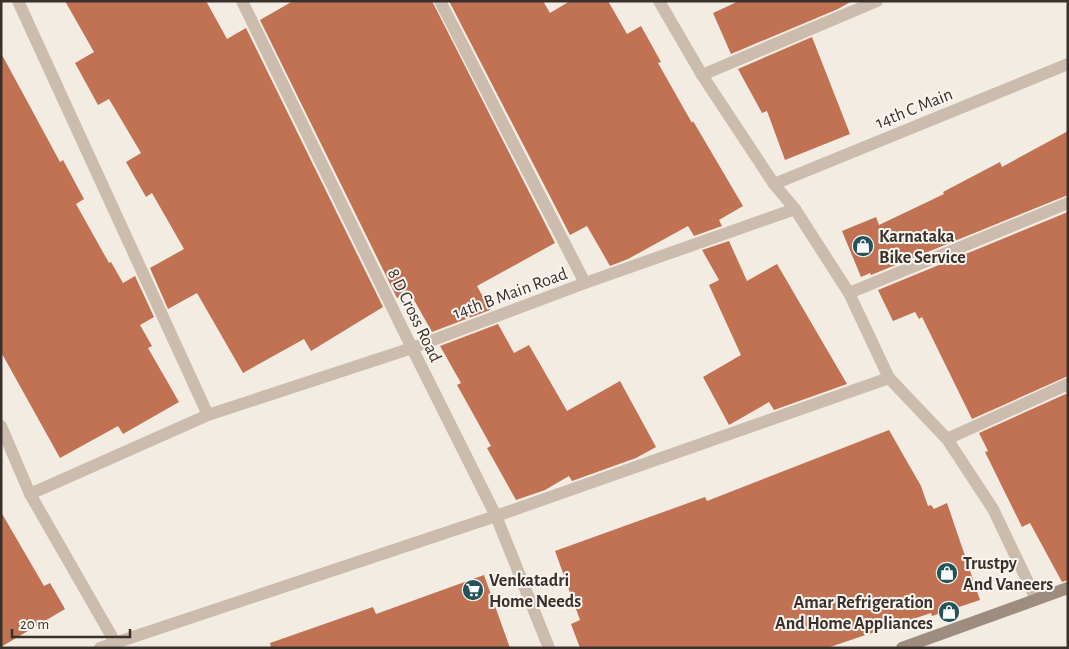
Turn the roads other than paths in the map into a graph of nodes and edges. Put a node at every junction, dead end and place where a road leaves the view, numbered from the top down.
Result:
1 (18, 1) edge
2 (242, 1) edge
3 (440, 1) edge
4 (659, 1) edge
5 (877, 1) edge
6 (1068, 64) edge
7 (702, 75) junction
8 (774, 184) junction
9 (1068, 203) edge
10 (795, 209) junction
11 (585, 283) junction
12 (849, 293) junction
13 (412, 348) junction
14 (889, 378) junction
15 (1068, 384) edge
16 (208, 415) junction
17 (1, 426) edge
18 (947, 439) junction
19 (30, 494) junction
20 (496, 516) junction
21 (1068, 588) edge
22 (1036, 599) junction
23 (115, 642) junction
24 (100, 648) edge
25 (549, 648) edge
26 (902, 648) edge

1 - 16 street
2 - 13 street, 8 D Cross Road
3 - 11 street
4 - 7 street
5 - 7 street
6 - 8 street, 14th C Main
7 - 8 street
8 - 10 street
9 - 12 street
10 - 11 street, 14th B Main Road
10 - 12 street
11 - 13 street, 14th B Main Road
12 - 14 street
13 - 16 street, 14th B Main Road
13 - 20 street, 8 D Cross Road
14 - 18 street
14 - 20 street
15 - 18 street
16 - 19 street, 14th B Main Road
17 - 19 street
18 - 22 street
19 - 23 street
20 - 23 street
20 - 25 street, 8 D Cross Road
21 - 22 street
22 - 26 street
23 - 24 street

